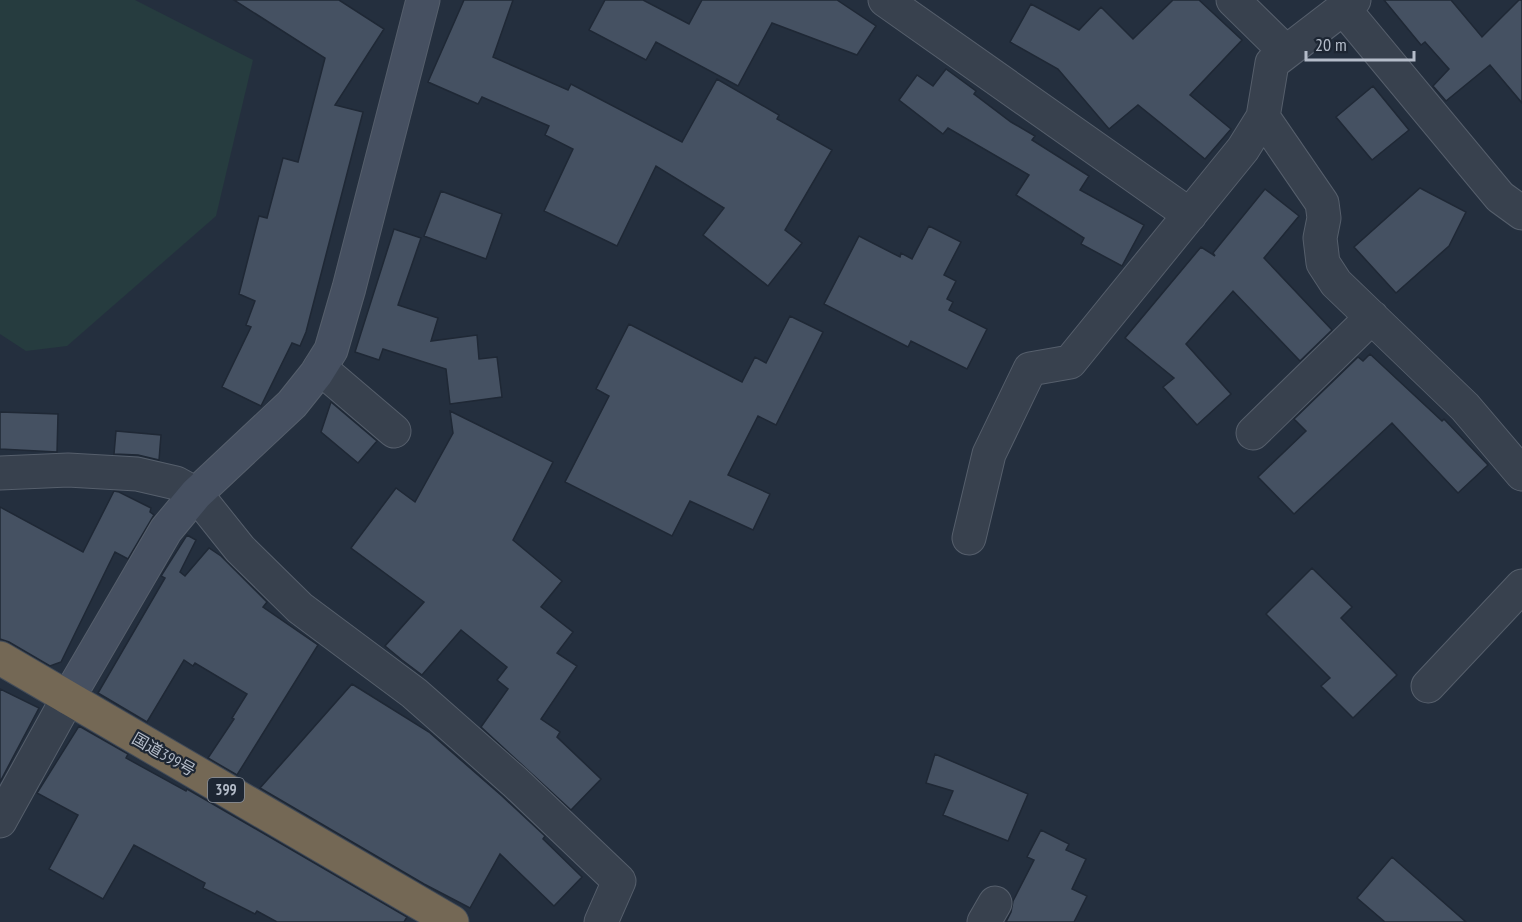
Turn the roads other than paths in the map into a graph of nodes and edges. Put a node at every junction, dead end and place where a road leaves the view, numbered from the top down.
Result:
1 (423, 0) edge
2 (885, 0) edge
3 (1233, 0) edge
4 (1348, 4) edge
5 (1286, 52) junction
6 (1263, 117) junction
7 (1522, 213) edge
8 (1190, 215) junction
9 (1372, 318) junction
10 (320, 368) junction
11 (394, 430) dead end
12 (1253, 433) dead end
13 (0, 473) edge
14 (1522, 474) edge
15 (196, 494) junction
16 (969, 538) dead end
17 (1522, 586) edge
18 (0, 658) edge
19 (1428, 686) dead end
20 (68, 698) junction
21 (0, 821) edge
22 (452, 922) edge
23 (601, 922) edge

1 - 10 street
2 - 8 street
3 - 5 street
4 - 5 street
4 - 7 street
5 - 6 street
6 - 8 street
6 - 9 street
8 - 16 street
9 - 12 street
9 - 14 street
10 - 11 street
10 - 15 street
13 - 15 street
15 - 20 street
15 - 23 street
17 - 19 street
18 - 20 highway, 国道399号 / 399
20 - 21 street
20 - 22 highway, 国道399号 / 399

